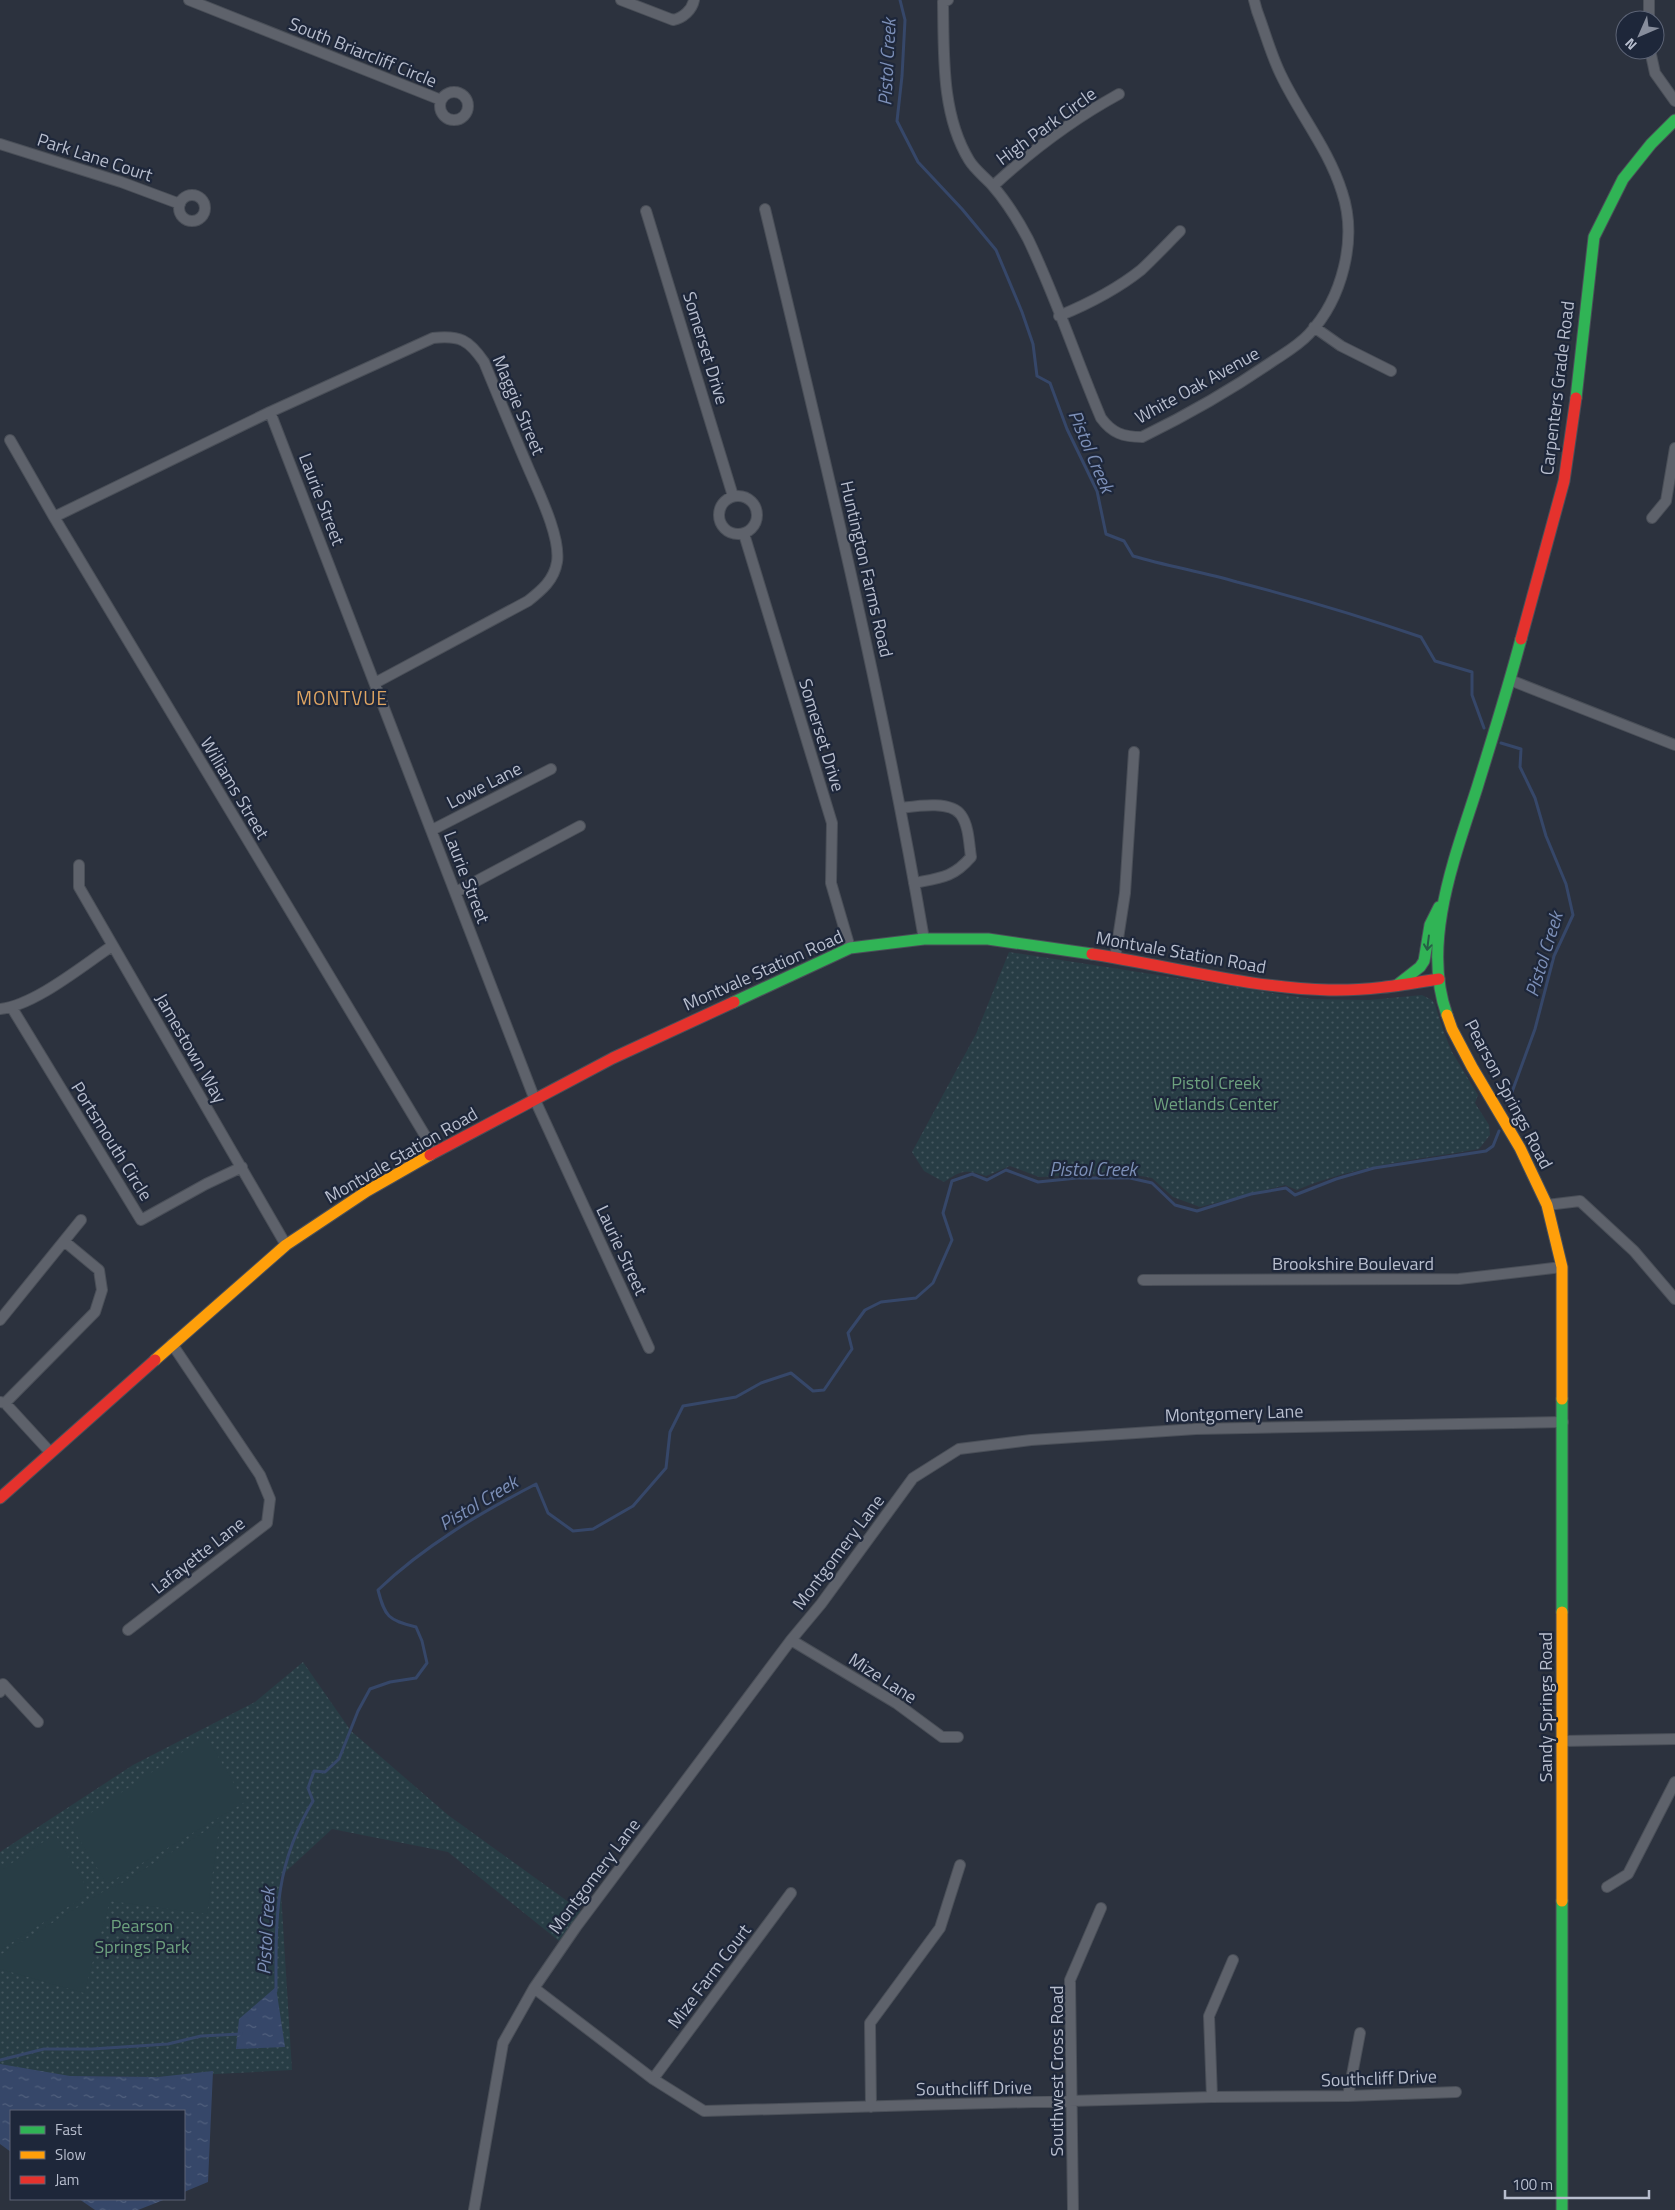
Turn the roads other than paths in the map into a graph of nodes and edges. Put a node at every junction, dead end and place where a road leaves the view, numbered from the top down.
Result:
1 (189, 0) edge
2 (621, 0) edge
3 (694, 0) edge
4 (1254, 0) edge
5 (945, 1) edge
6 (1652, 60) edge
7 (1119, 94) dead end
8 (441, 100) dead end
9 (1675, 101) edge
10 (1675, 120) edge
11 (0, 144) edge
12 (993, 186) junction
13 (180, 204) dead end
14 (765, 209) dead end
15 (646, 211) dead end
16 (1180, 231) dead end
17 (1059, 316) junction
18 (1314, 327) junction
19 (1391, 371) dead end
20 (270, 412) junction
21 (10, 440) dead end
22 (1675, 448) edge
23 (733, 496) junction
24 (54, 517) junction
25 (1652, 518) dead end
26 (744, 534) junction
27 (1510, 680) junction
28 (375, 683) junction
29 (1675, 745) edge
30 (1134, 752) dead end
31 (551, 769) dead end
32 (901, 808) junction
33 (580, 826) dead end
34 (432, 830) junction
35 (79, 865) dead end
36 (914, 883) junction
37 (456, 892) junction
38 (1444, 898) junction
39 (924, 939) junction
40 (112, 946) junction
41 (850, 948) junction
42 (1115, 958) junction
43 (1438, 979) junction
44 (1395, 986) junction
45 (12, 1008) junction
46 (0, 1010) edge
47 (535, 1100) junction
48 (435, 1152) junction
49 (242, 1167) junction
50 (1546, 1205) junction
51 (81, 1220) dead end
52 (64, 1241) junction
53 (286, 1245) junction
54 (1562, 1267) junction
55 (1143, 1280) dead end
56 (1675, 1299) edge
57 (0, 1320) edge
58 (172, 1344) junction
59 (649, 1348) dead end
60 (2, 1403) edge
61 (1563, 1422) junction
62 (50, 1452) junction
63 (0, 1498) edge
64 (128, 1630) dead end
65 (791, 1640) junction
66 (1, 1685) edge
67 (38, 1722) dead end
68 (958, 1737) dead end
69 (1675, 1739) edge
70 (1563, 1741) junction
71 (1675, 1782) edge
72 (960, 1865) dead end
73 (1607, 1887) dead end
74 (791, 1893) dead end
75 (1101, 1908) dead end
76 (1233, 1960) dead end
77 (534, 1988) junction
78 (1360, 2033) dead end
79 (653, 2079) junction
80 (1456, 2092) dead end
81 (1348, 2096) junction
82 (1212, 2097) junction
83 (1073, 2102) junction
84 (871, 2106) junction
85 (474, 2210) edge
86 (1073, 2210) edge
87 (1562, 2210) edge

1 - 8 street, South Briarcliff Circle
2 - 3 street
4 - 18 street, White Oak Avenue
5 - 12 street, White Oak Avenue
6 - 9 street
7 - 12 street, High Park Circle
10 - 27 street, Carpenters Grade Road
11 - 13 street, Park Lane Court
12 - 17 street, White Oak Avenue
14 - 32 street, Huntington Farms Road
15 - 23 street, Somerset Drive
16 - 17 street
17 - 18 street, White Oak Avenue
18 - 19 street
20 - 24 street, Maggie Street
20 - 28 street, Laurie Street
20 - 28 street, Maggie Street
21 - 24 street, Williams Street
22 - 25 street
23 - 26 street
23 - 26 street
24 - 48 street, Williams Street
26 - 41 street, Somerset Drive
27 - 29 street
27 - 38 street
28 - 34 street, Laurie Street
30 - 42 street
31 - 34 street, Lowe Lane
32 - 36 street, Huntington Farms Road
32 - 36 street
33 - 37 street
34 - 37 street, Laurie Street
35 - 40 street, Jamestown Way
36 - 39 street, Huntington Farms Road
37 - 47 street, Laurie Street
38 - 43 street
38 -> 44 street
39 - 41 street, Montvale Station Road
39 - 42 street, Montvale Station Road
40 - 45 street
40 - 49 street, Jamestown Way
41 - 47 street, Montvale Station Road
42 - 44 street, Montvale Station Road
43 - 44 street, Montvale Station Road
43 - 50 street, Pearson Springs Road
45 - 46 street
45 - 49 street, Portsmouth Circle
47 - 48 street, Montvale Station Road
47 - 59 street, Laurie Street
48 - 53 street, Montvale Station Road
49 - 53 street, Jamestown Way
50 - 54 street, Sandy Springs Road
50 - 56 street
51 - 52 street
52 - 57 street
52 - 60 street
53 - 58 street, Montvale Station Road
54 - 55 street, Brookshire Boulevard
54 - 61 street, Sandy Springs Road
58 - 62 street, Montvale Station Road
58 - 64 street, Lafayette Lane
60 - 62 street
61 - 65 street, Montgomery Lane
61 - 70 street, Sandy Springs Road
62 - 63 street, Montvale Station Road
65 - 68 street, Mize Lane
65 - 77 street, Montgomery Lane
66 - 67 street
69 - 70 street
70 - 87 street, Sandy Springs Road
71 - 73 street
72 - 84 street
74 - 79 street, Mize Farm Court
75 - 83 street, Southwest Cross Road
76 - 82 street
77 - 79 street, Southcliff Drive
77 - 85 street, Montgomery Lane
78 - 81 street
79 - 84 street, Southcliff Drive
80 - 81 street, Southcliff Drive
81 - 82 street, Southcliff Drive
82 - 83 street, Southcliff Drive
83 - 84 street, Southcliff Drive
83 - 86 street, Southwest Cross Road

